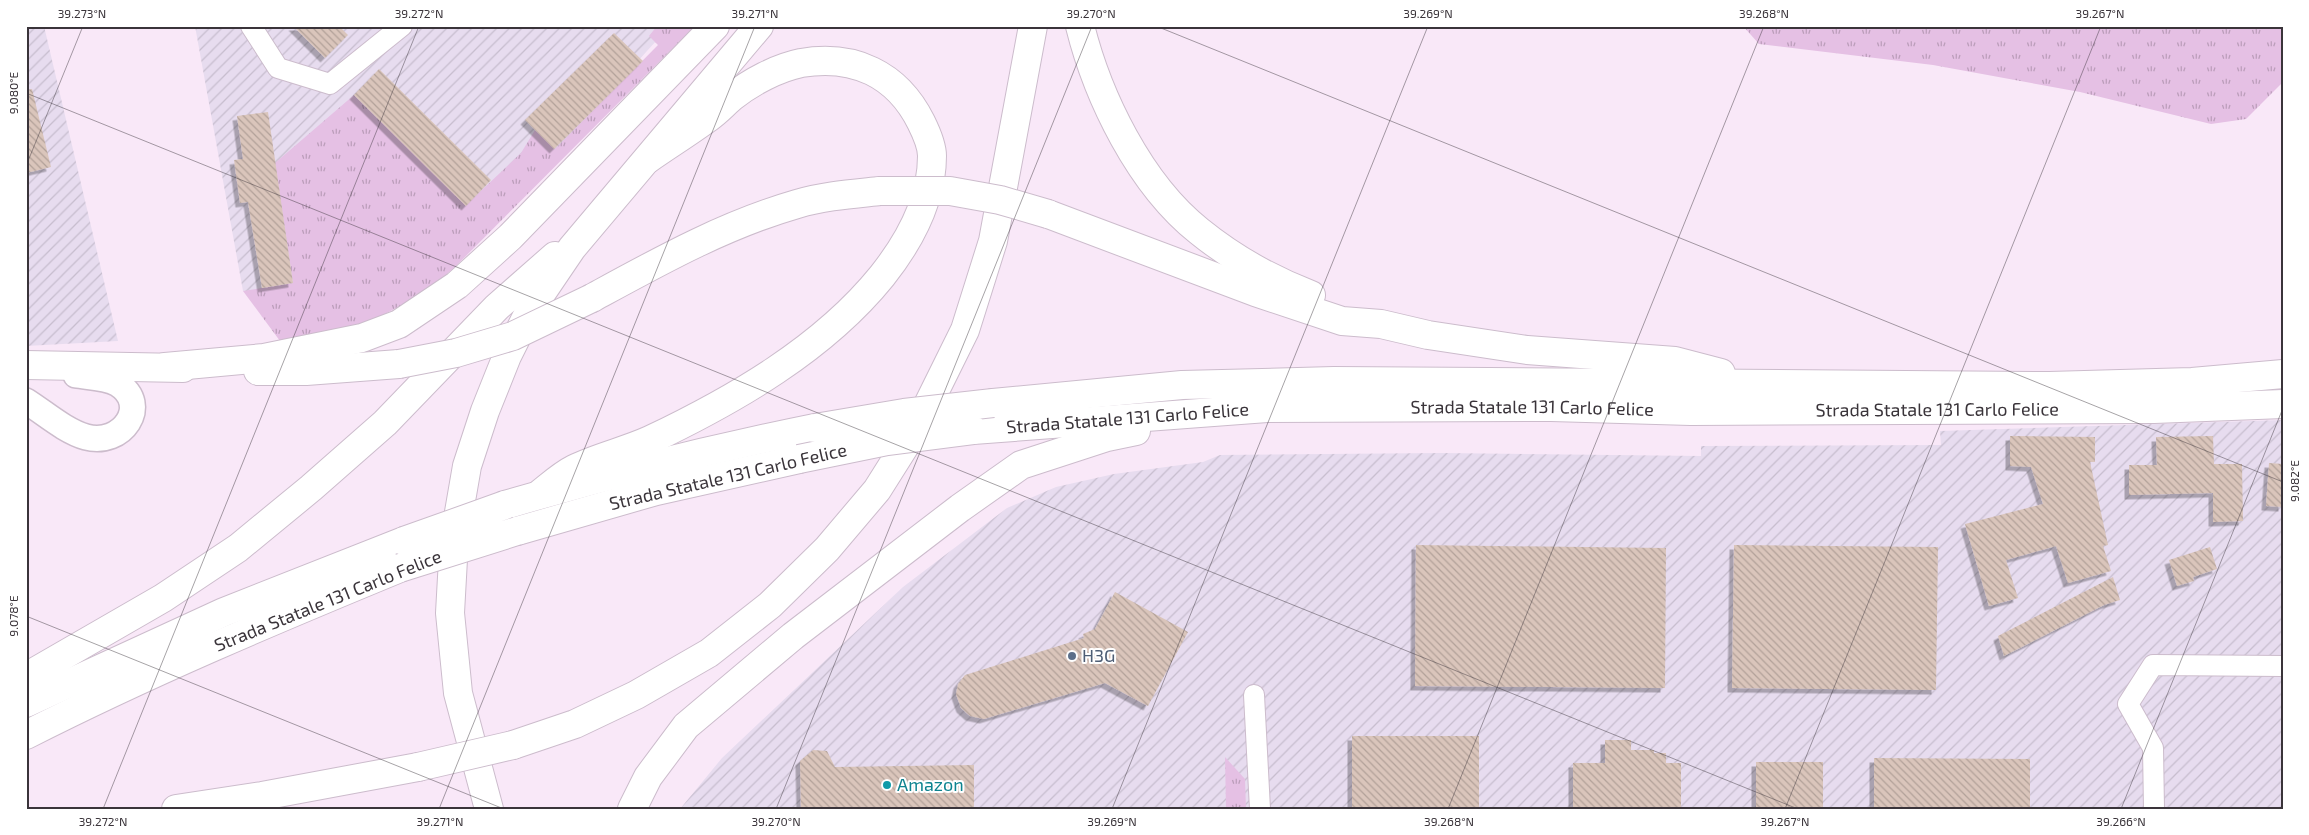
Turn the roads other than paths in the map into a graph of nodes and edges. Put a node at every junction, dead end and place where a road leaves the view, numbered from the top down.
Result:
1 (251, 26) edge
2 (402, 26) edge
3 (715, 26) edge
4 (758, 26) edge
5 (765, 26) edge
6 (1033, 26) edge
7 (1080, 26) edge
8 (742, 49) junction
9 (648, 159) junction
10 (597, 219) junction
11 (1381, 324) junction
12 (26, 365) edge
13 (165, 367) junction
14 (2283, 374) edge
15 (1761, 383) junction
16 (26, 401) edge
17 (2283, 404) edge
18 (1691, 411) junction
19 (541, 493) junction
20 (2283, 666) edge
21 (26, 677) edge
22 (1254, 696) dead end
23 (26, 703) edge
24 (26, 735) edge
25 (176, 809) edge
26 (489, 809) edge
27 (632, 809) edge
28 (1260, 809) edge
29 (2154, 809) edge

1 - 2 street
3 - 13 highway
4 - 8 highway
5 - 8 highway
6 - 25 highway, bridge
7 - 11 highway
8 - 9 highway
9 - 10 highway
9 - 19 highway
10 - 21 highway
10 - 26 highway
11 - 13 highway, bridge
11 - 15 highway
12 - 13 highway
12 - 16 main road
14 - 15 highway, Strada Statale 131 Carlo Felice
15 - 19 highway, Strada Statale 131 Carlo Felice, bridge
17 - 18 highway, Strada Statale 131 Carlo Felice
18 - 24 highway, Strada Statale 131 Carlo Felice, bridge
18 - 27 highway
19 - 23 highway, Strada Statale 131 Carlo Felice, bridge
20 - 29 street
22 - 28 street

